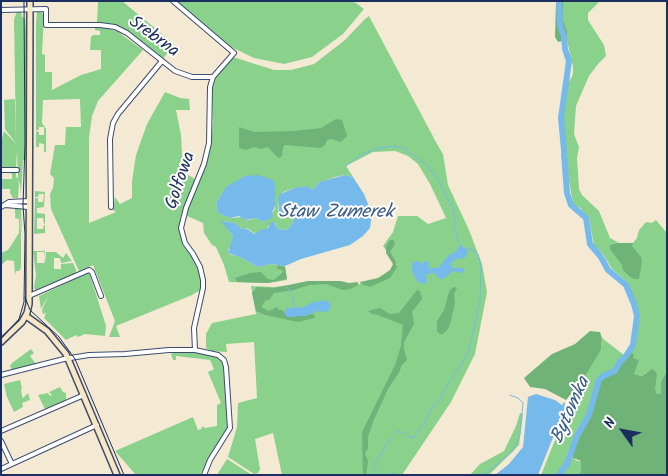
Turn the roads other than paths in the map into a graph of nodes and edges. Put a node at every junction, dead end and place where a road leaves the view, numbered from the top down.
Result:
1 (30, 1) edge
2 (173, 1) edge
3 (183, 1) edge
4 (179, 7) junction
5 (30, 9) junction
6 (1, 10) edge
7 (162, 61) junction
8 (213, 77) junction
9 (1, 170) edge
10 (16, 170) dead end
11 (28, 200) junction
12 (3, 206) edge
13 (28, 207) junction
14 (111, 207) dead end
15 (29, 296) junction
16 (101, 296) dead end
17 (26, 316) junction
18 (1, 342) edge
19 (195, 350) junction
20 (68, 358) junction
21 (1, 375) edge
22 (84, 395) junction
23 (97, 425) junction
24 (1, 431) edge
25 (1, 441) edge
26 (12, 464) junction
27 (1, 469) edge
28 (117, 475) edge
29 (204, 475) edge

1 - 5 main road
2 - 4 street
3 - 4 street
4 - 8 street
5 - 6 street
5 - 7 street, Srebrna
5 - 11 main road
7 - 8 street, Srebrna
7 - 14 street
8 - 19 street, Golfowa
9 - 10 street
11 - 12 street
11 - 13 main road
12 - 13 street
13 - 15 main road
15 - 16 street
15 - 17 main road
17 - 18 main road
17 - 20 main road
19 - 20 street
19 - 29 street
20 - 21 street
20 - 22 main road
22 - 23 main road
22 - 24 street
23 - 26 street
23 - 28 main road
25 - 26 street
26 - 27 street

